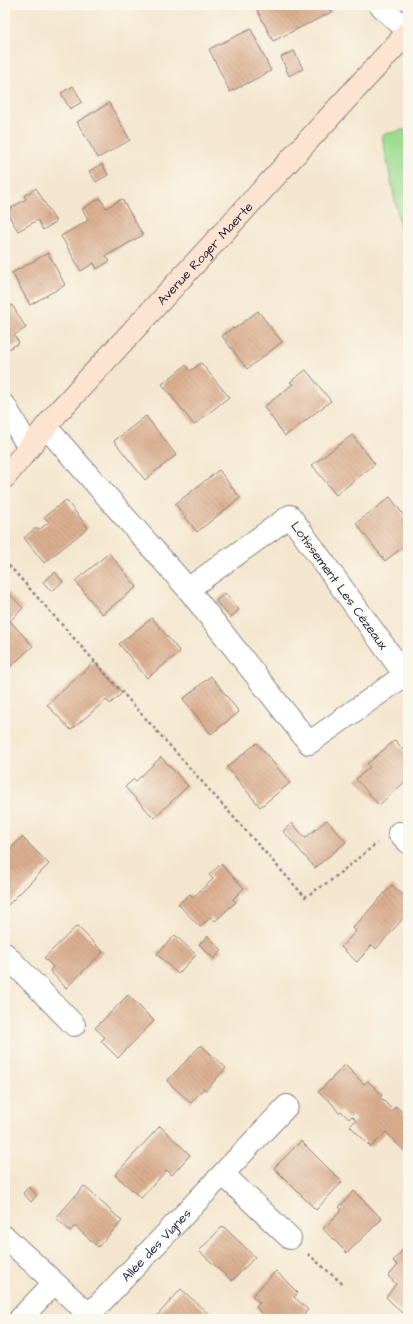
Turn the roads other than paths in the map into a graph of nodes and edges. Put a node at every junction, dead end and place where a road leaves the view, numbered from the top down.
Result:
1 (380, 5) edge
2 (408, 32) edge
3 (5, 406) edge
4 (46, 427) junction
5 (29, 448) junction
6 (5, 477) edge
7 (188, 589) junction
8 (5, 954) edge
9 (74, 1025) dead end
10 (287, 1106) dead end
11 (223, 1174) junction
12 (5, 1237) edge
13 (290, 1238) road end
14 (54, 1283) junction
15 (92, 1317) edge
16 (20, 1319) edge

1 - 2 street
2 - 4 main road, Avenue Roger Maerte
3 - 5 street
4 - 5 main road, Avenue Roger Maerte
4 - 7 street
5 - 6 main road, Avenue Roger Maerte
7 - 7 street, Lotissement Les Cézeaux
8 - 9 street
10 - 11 street, Allée des Vignes
11 - 13 street
11 - 15 street, Allée des Vignes
12 - 14 street
14 - 15 street
14 - 16 street

